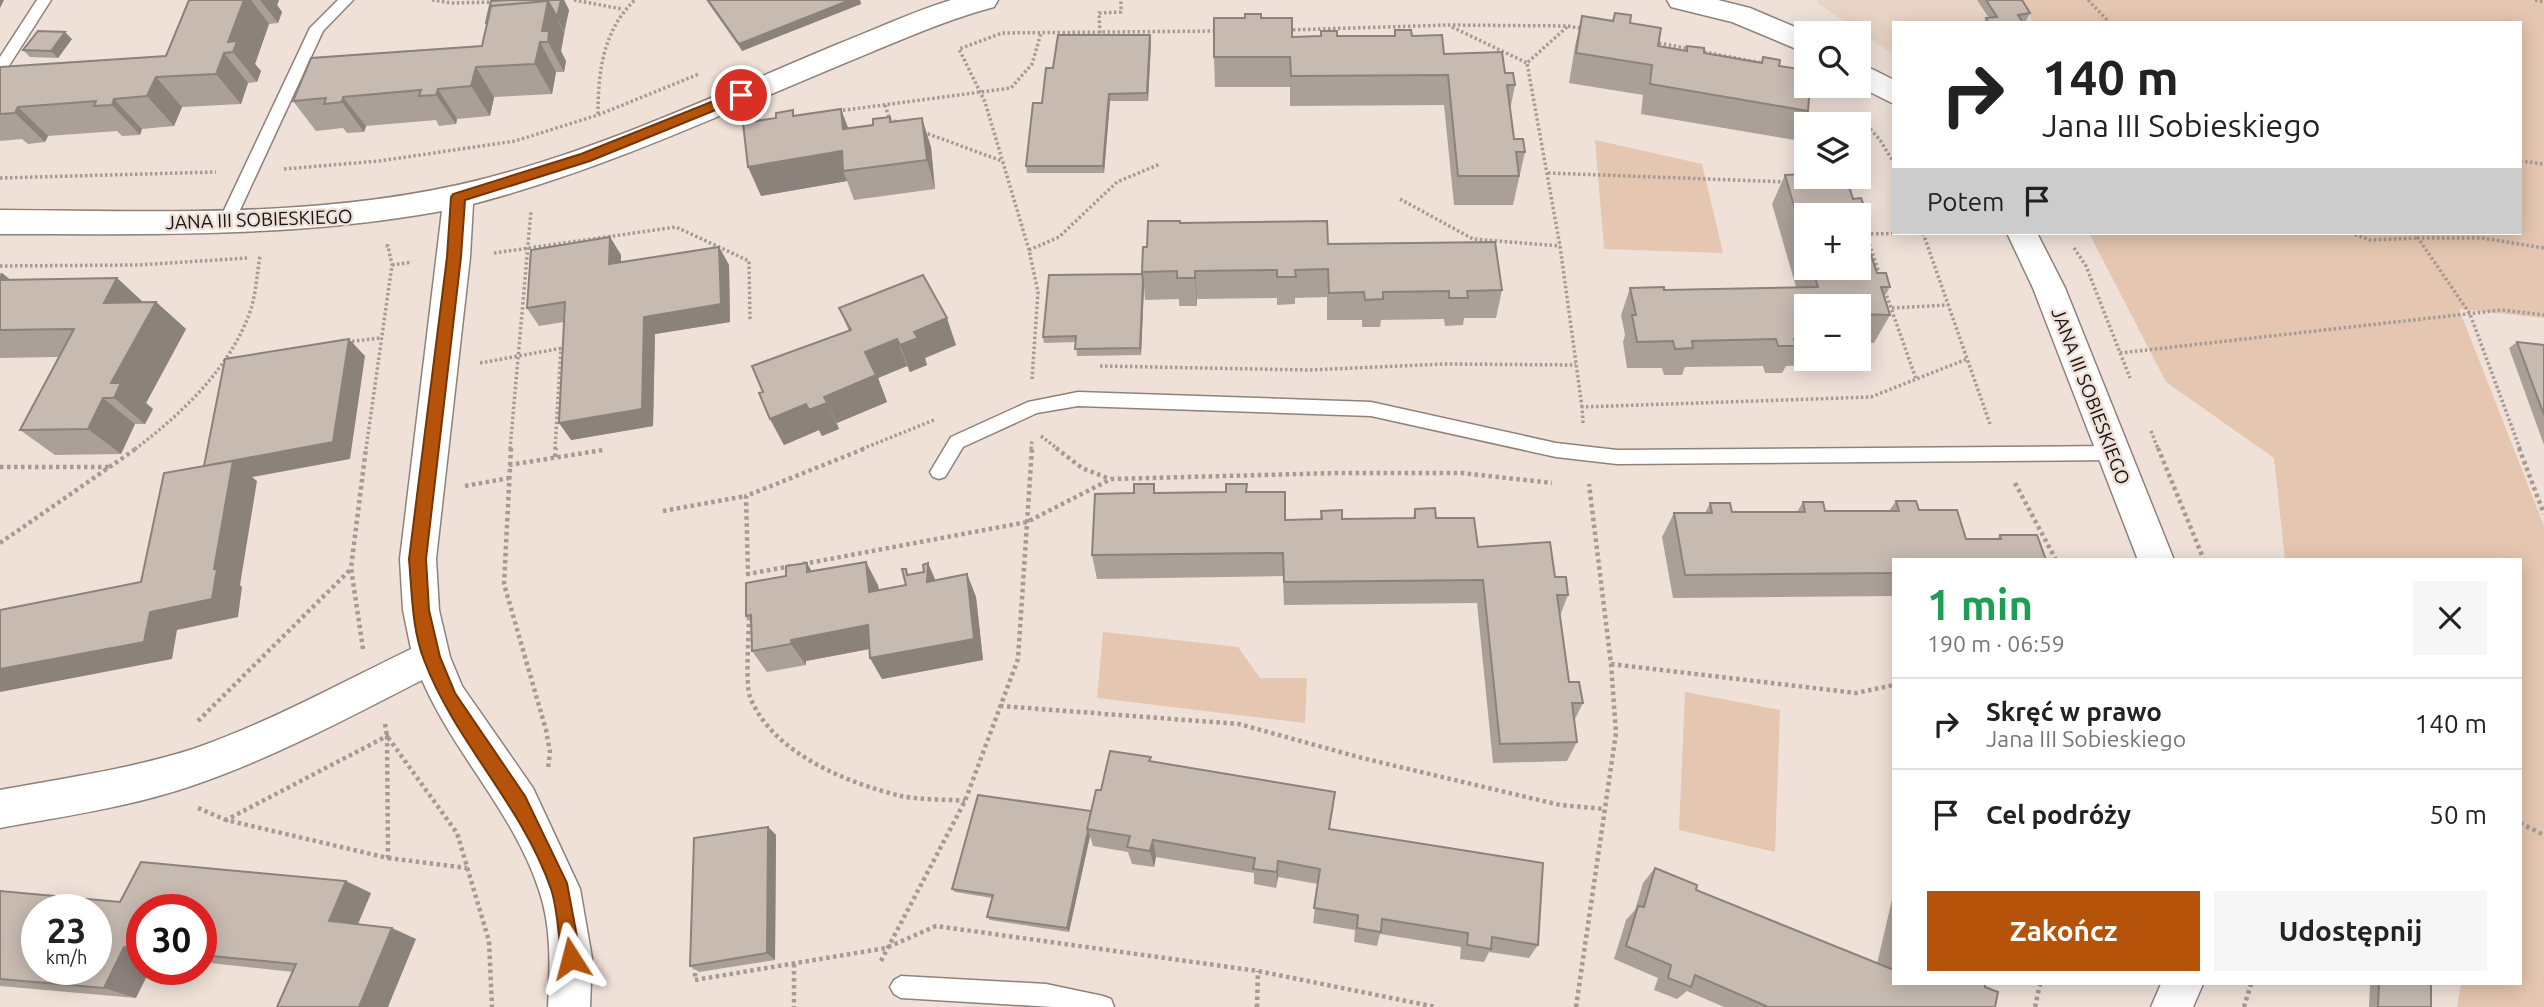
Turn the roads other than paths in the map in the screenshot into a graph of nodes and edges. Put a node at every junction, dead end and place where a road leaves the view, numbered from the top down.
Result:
1 (44, 0) edge
2 (346, 0) edge
3 (984, 0) edge
4 (1681, 0) edge
5 (1794, 38) edge
6 (0, 68) edge
7 (1871, 80) edge
8 (1892, 93) edge
9 (458, 197) junction
10 (0, 222) edge
11 (226, 222) junction
12 (2023, 235) edge
13 (2113, 453) junction
14 (939, 472) dead end
15 (2155, 558) edge
16 (431, 657) junction
17 (0, 809) edge
18 (2182, 985) edge
19 (901, 987) dead end
20 (569, 1007) edge
21 (1103, 1007) edge
22 (2172, 1007) edge

1 - 6 lane
2 - 11 lane
3 - 9 street, JANA III SOBIESKIEGO
4 - 5 street
7 - 8 street
9 - 11 street, JANA III SOBIESKIEGO
9 - 16 street
10 - 11 street, JANA III SOBIESKIEGO
12 - 13 street, JANA III SOBIESKIEGO
13 - 14 lane
13 - 15 street, JANA III SOBIESKIEGO
16 - 17 street
16 - 20 street
18 - 22 street
19 - 21 lane

